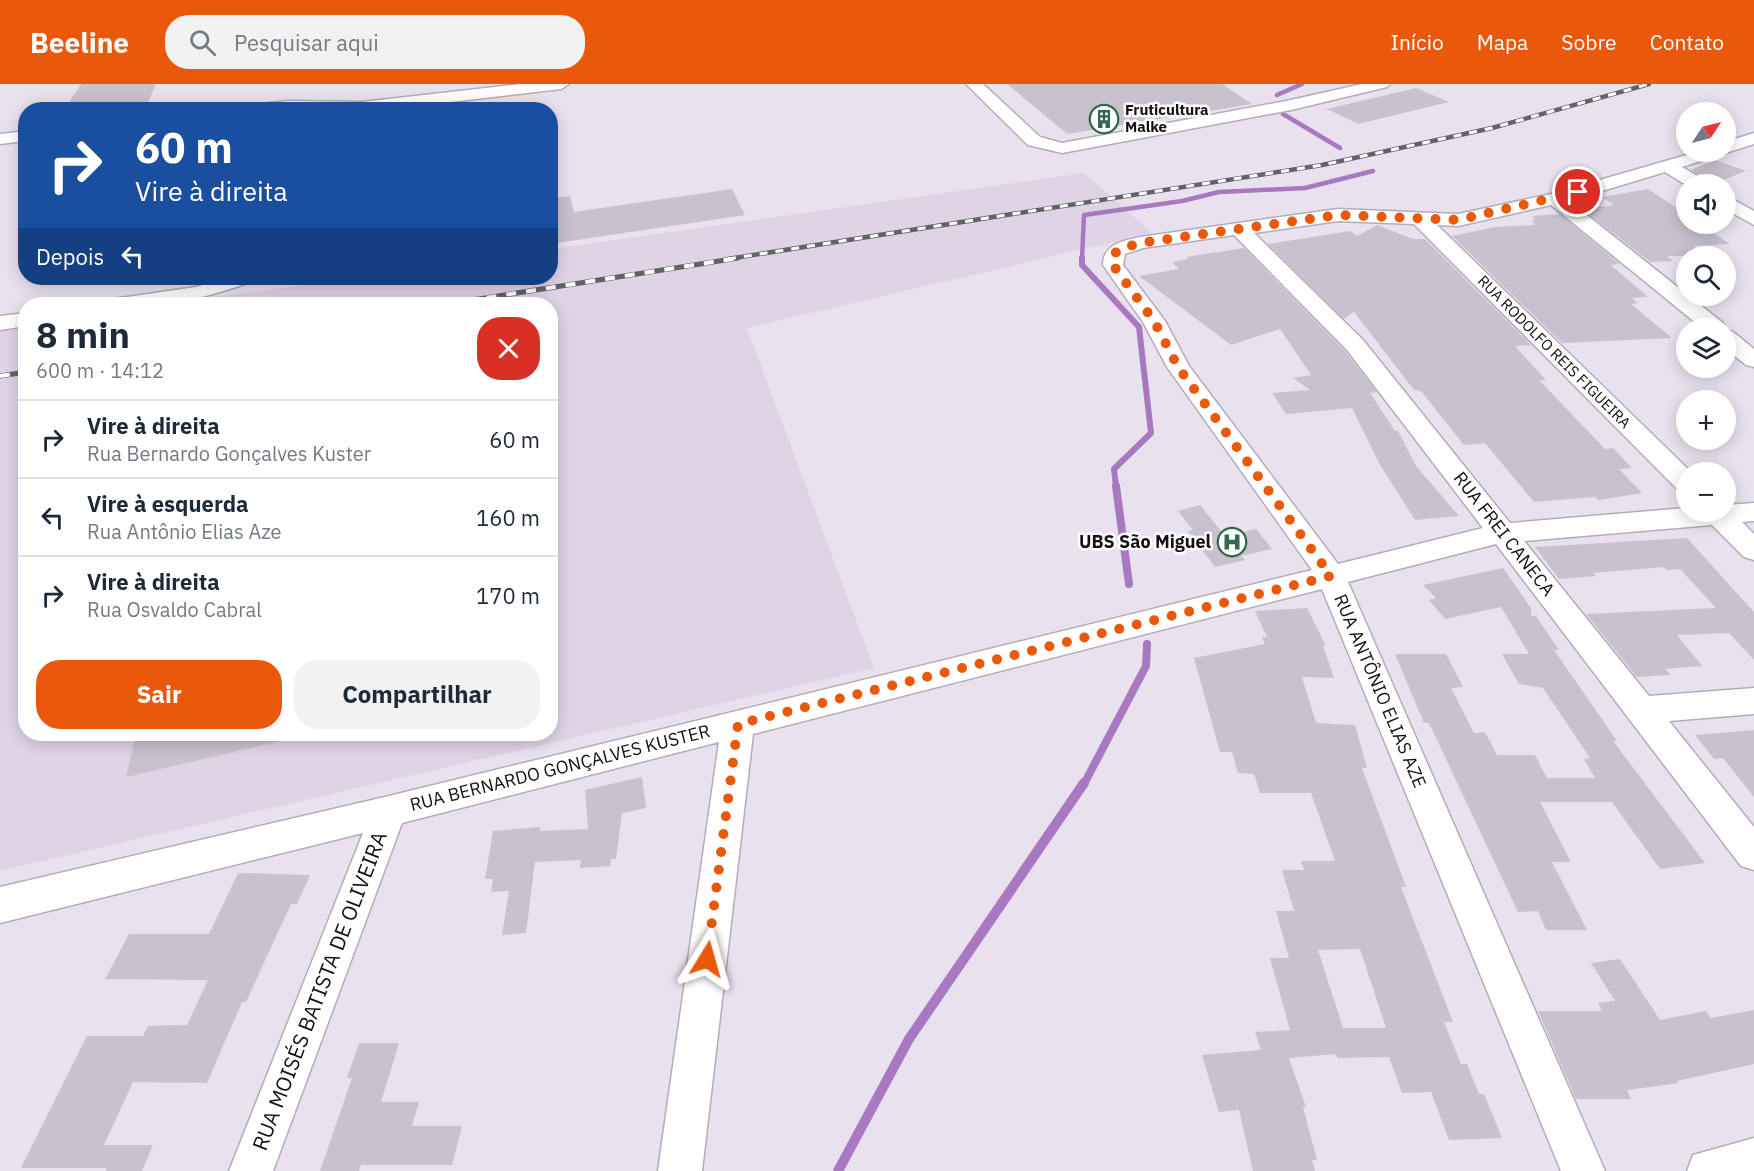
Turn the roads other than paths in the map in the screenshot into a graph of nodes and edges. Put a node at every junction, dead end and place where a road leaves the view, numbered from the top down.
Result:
1 (561, 84) edge
2 (974, 84) edge
3 (1382, 84) edge
4 (432, 102) edge
5 (18, 137) edge
6 (1754, 138) edge
7 (0, 139) edge
8 (1736, 145) edge
9 (1736, 148) edge
10 (1754, 151) edge
11 (1680, 162) edge
12 (1667, 166) junction
13 (1681, 174) edge
14 (1555, 199) junction
15 (1736, 208) edge
16 (1754, 219) edge
17 (1422, 221) junction
18 (1239, 229) junction
19 (223, 285) edge
20 (170, 297) edge
21 (1703, 318) edge
22 (18, 320) edge
23 (0, 323) edge
24 (1736, 346) edge
25 (1754, 360) edge
26 (1676, 473) edge
27 (1736, 512) edge
28 (1754, 512) edge
29 (1676, 517) edge
30 (1726, 522) edge
31 (1503, 533) junction
32 (1754, 550) edge
33 (1331, 576) junction
34 (1754, 701) edge
35 (1642, 710) junction
36 (738, 724) junction
37 (389, 811) junction
38 (1754, 854) edge
39 (0, 905) edge
40 (1754, 1160) edge
41 (251, 1171) edge
42 (680, 1171) edge
43 (1583, 1171) edge
44 (1709, 1171) edge

1 - 4 street
2 - 3 street
5 - 7 street
6 - 8 street
9 - 10 street
11 - 12 street
12 - 13 street
12 - 14 street
14 - 17 street
14 - 21 street
15 - 16 street
17 - 18 street
17 - 26 street, RUA RODOLFO REIS FIGUEIRA
18 - 31 street, RUA FREI CANECA
18 - 33 street, RUA ANTÔNIO ELIAS AZE
19 - 20 street
22 - 23 street
24 - 25 street
27 - 28 street, RUA BERNARDO GONÇALVES KUSTER
29 - 31 street, RUA BERNARDO GONÇALVES KUSTER
30 - 32 street
31 - 33 street, RUA BERNARDO GONÇALVES KUSTER
31 - 35 street, RUA FREI CANECA
33 - 36 street, RUA BERNARDO GONÇALVES KUSTER
33 - 43 street, RUA ANTÔNIO ELIAS AZE
34 - 35 street
35 - 38 street, RUA FREI CANECA
36 - 37 street, RUA BERNARDO GONÇALVES KUSTER
36 - 42 street
37 - 39 street, RUA BERNARDO GONÇALVES KUSTER
37 - 41 street, RUA MOISÉS BATISTA DE OLIVEIRA
40 - 44 street

